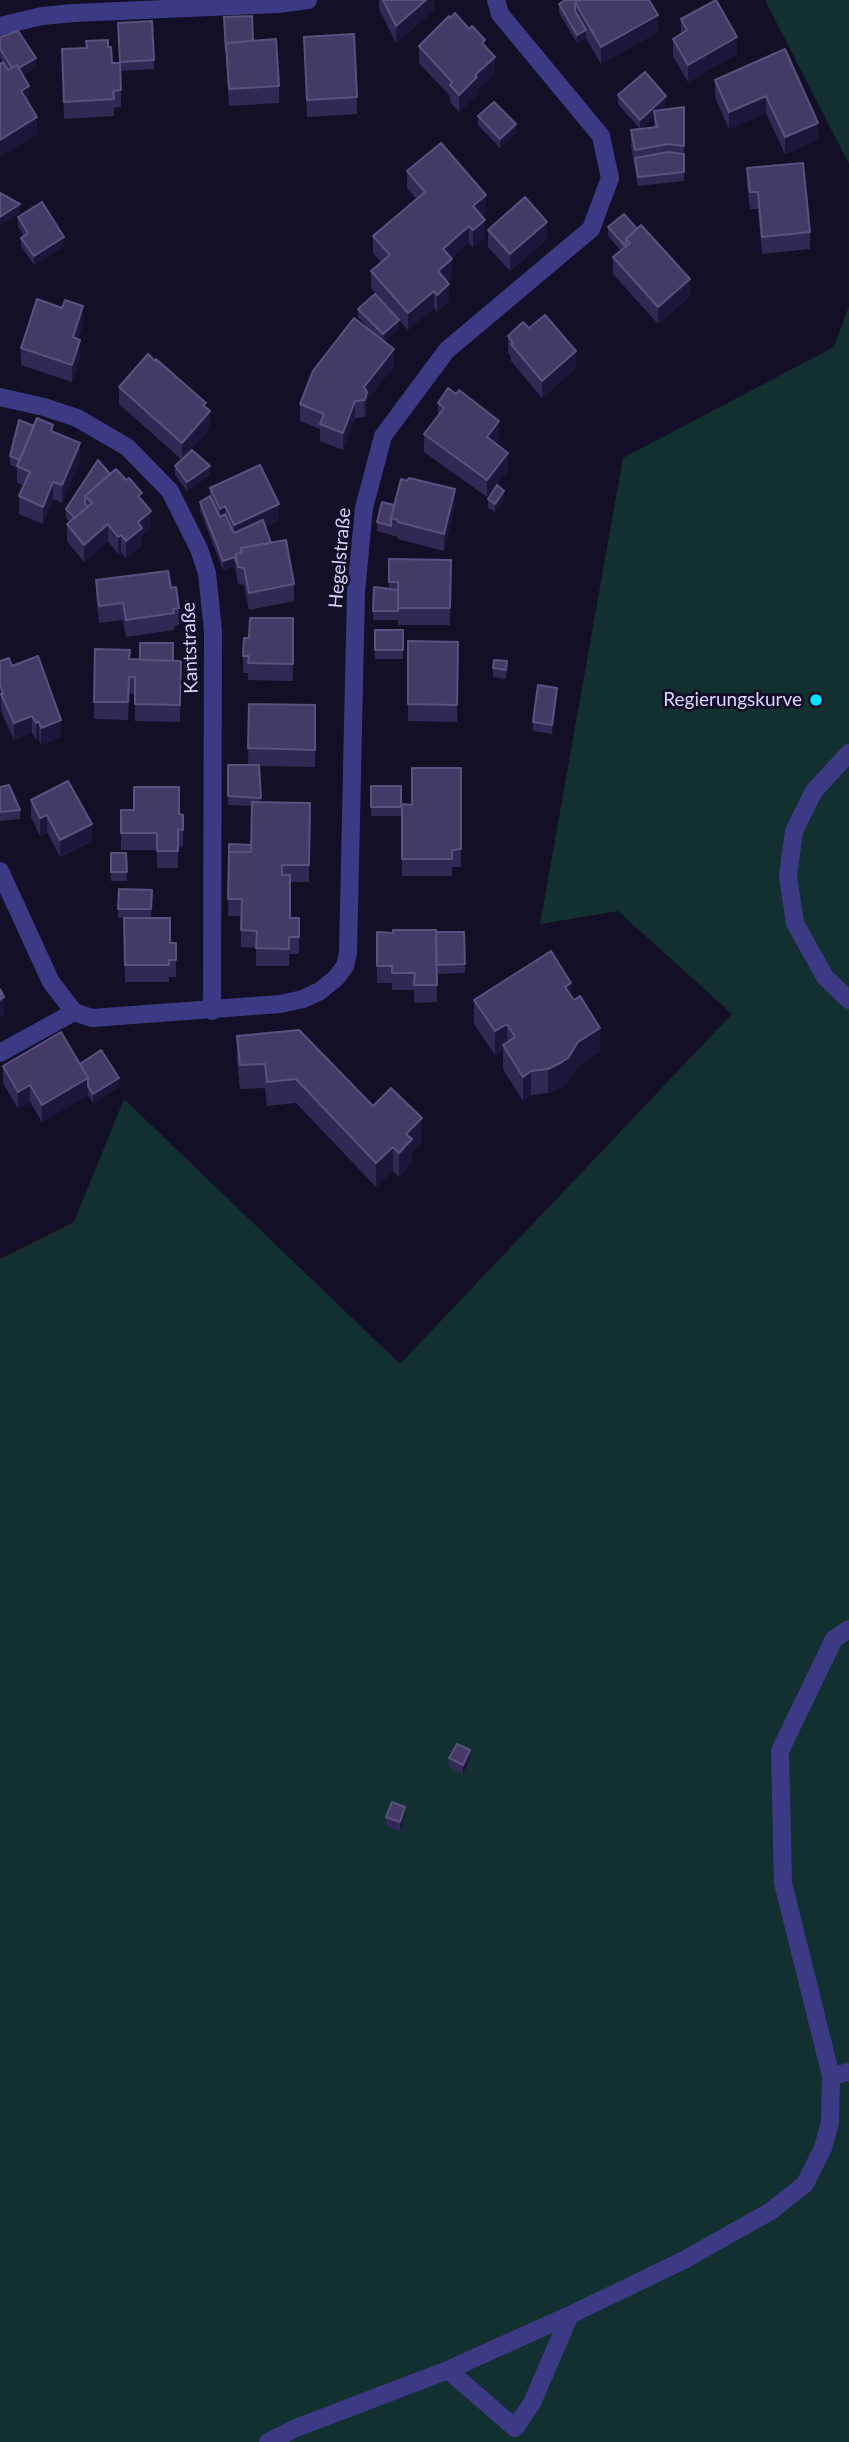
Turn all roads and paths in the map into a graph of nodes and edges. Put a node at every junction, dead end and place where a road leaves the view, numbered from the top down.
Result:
1 (308, 0) edge
2 (495, 0) edge
3 (278, 2) edge
4 (0, 26) edge
5 (0, 397) edge
6 (849, 753) edge
7 (0, 871) edge
8 (849, 1000) edge
9 (212, 1010) junction
10 (74, 1012) junction
11 (0, 1053) edge
12 (849, 1629) edge
13 (849, 2072) edge
14 (831, 2076) junction
15 (570, 2315) junction
16 (448, 2370) junction
17 (268, 2442) edge

1 - 3 street
2 - 9 street, Hegelstraße
3 - 4 street
5 - 9 street, Kantstraße
6 - 8 street
7 - 10 street
9 - 10 street, Hegelstraße
10 - 11 street
12 - 14 street
13 - 14 street
14 - 15 street
15 - 16 street
15 - 16 street
16 - 17 street

